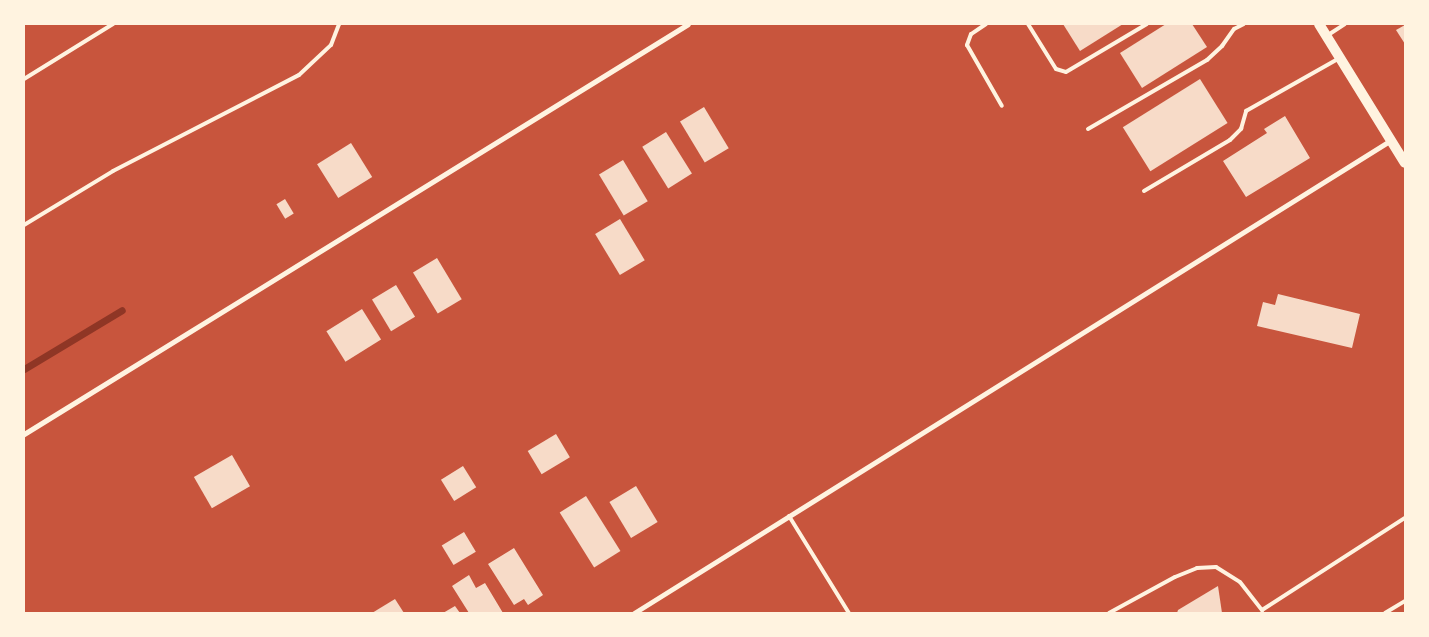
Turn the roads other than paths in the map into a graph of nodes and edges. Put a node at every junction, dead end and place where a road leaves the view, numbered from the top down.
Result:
1 (113, 24) edge
2 (339, 24) edge
3 (688, 24) edge
4 (986, 24) edge
5 (1028, 24) edge
6 (1147, 24) edge
7 (1244, 24) edge
8 (1319, 24) edge
9 (1345, 24) edge
10 (1326, 36) junction
11 (1340, 58) junction
12 (24, 80) edge
13 (1002, 106) dead end
14 (1088, 129) dead end
15 (1391, 140) junction
16 (1405, 163) edge
17 (1144, 191) dead end
18 (24, 225) edge
19 (24, 434) edge
20 (789, 516) junction
21 (1405, 518) edge
22 (1405, 601) edge
23 (1262, 612) edge
24 (634, 613) edge
25 (848, 613) edge
26 (1109, 613) edge
27 (1385, 613) edge

1 - 12 lane
2 - 18 lane
3 - 19 street
4 - 13 lane
5 - 6 lane
7 - 14 lane
8 - 10 main road
9 - 10 lane
10 - 11 main road
11 - 15 main road
11 - 17 lane
15 - 16 main road
15 - 20 street
20 - 24 street
20 - 25 lane
21 - 23 lane
22 - 27 lane
23 - 26 lane

